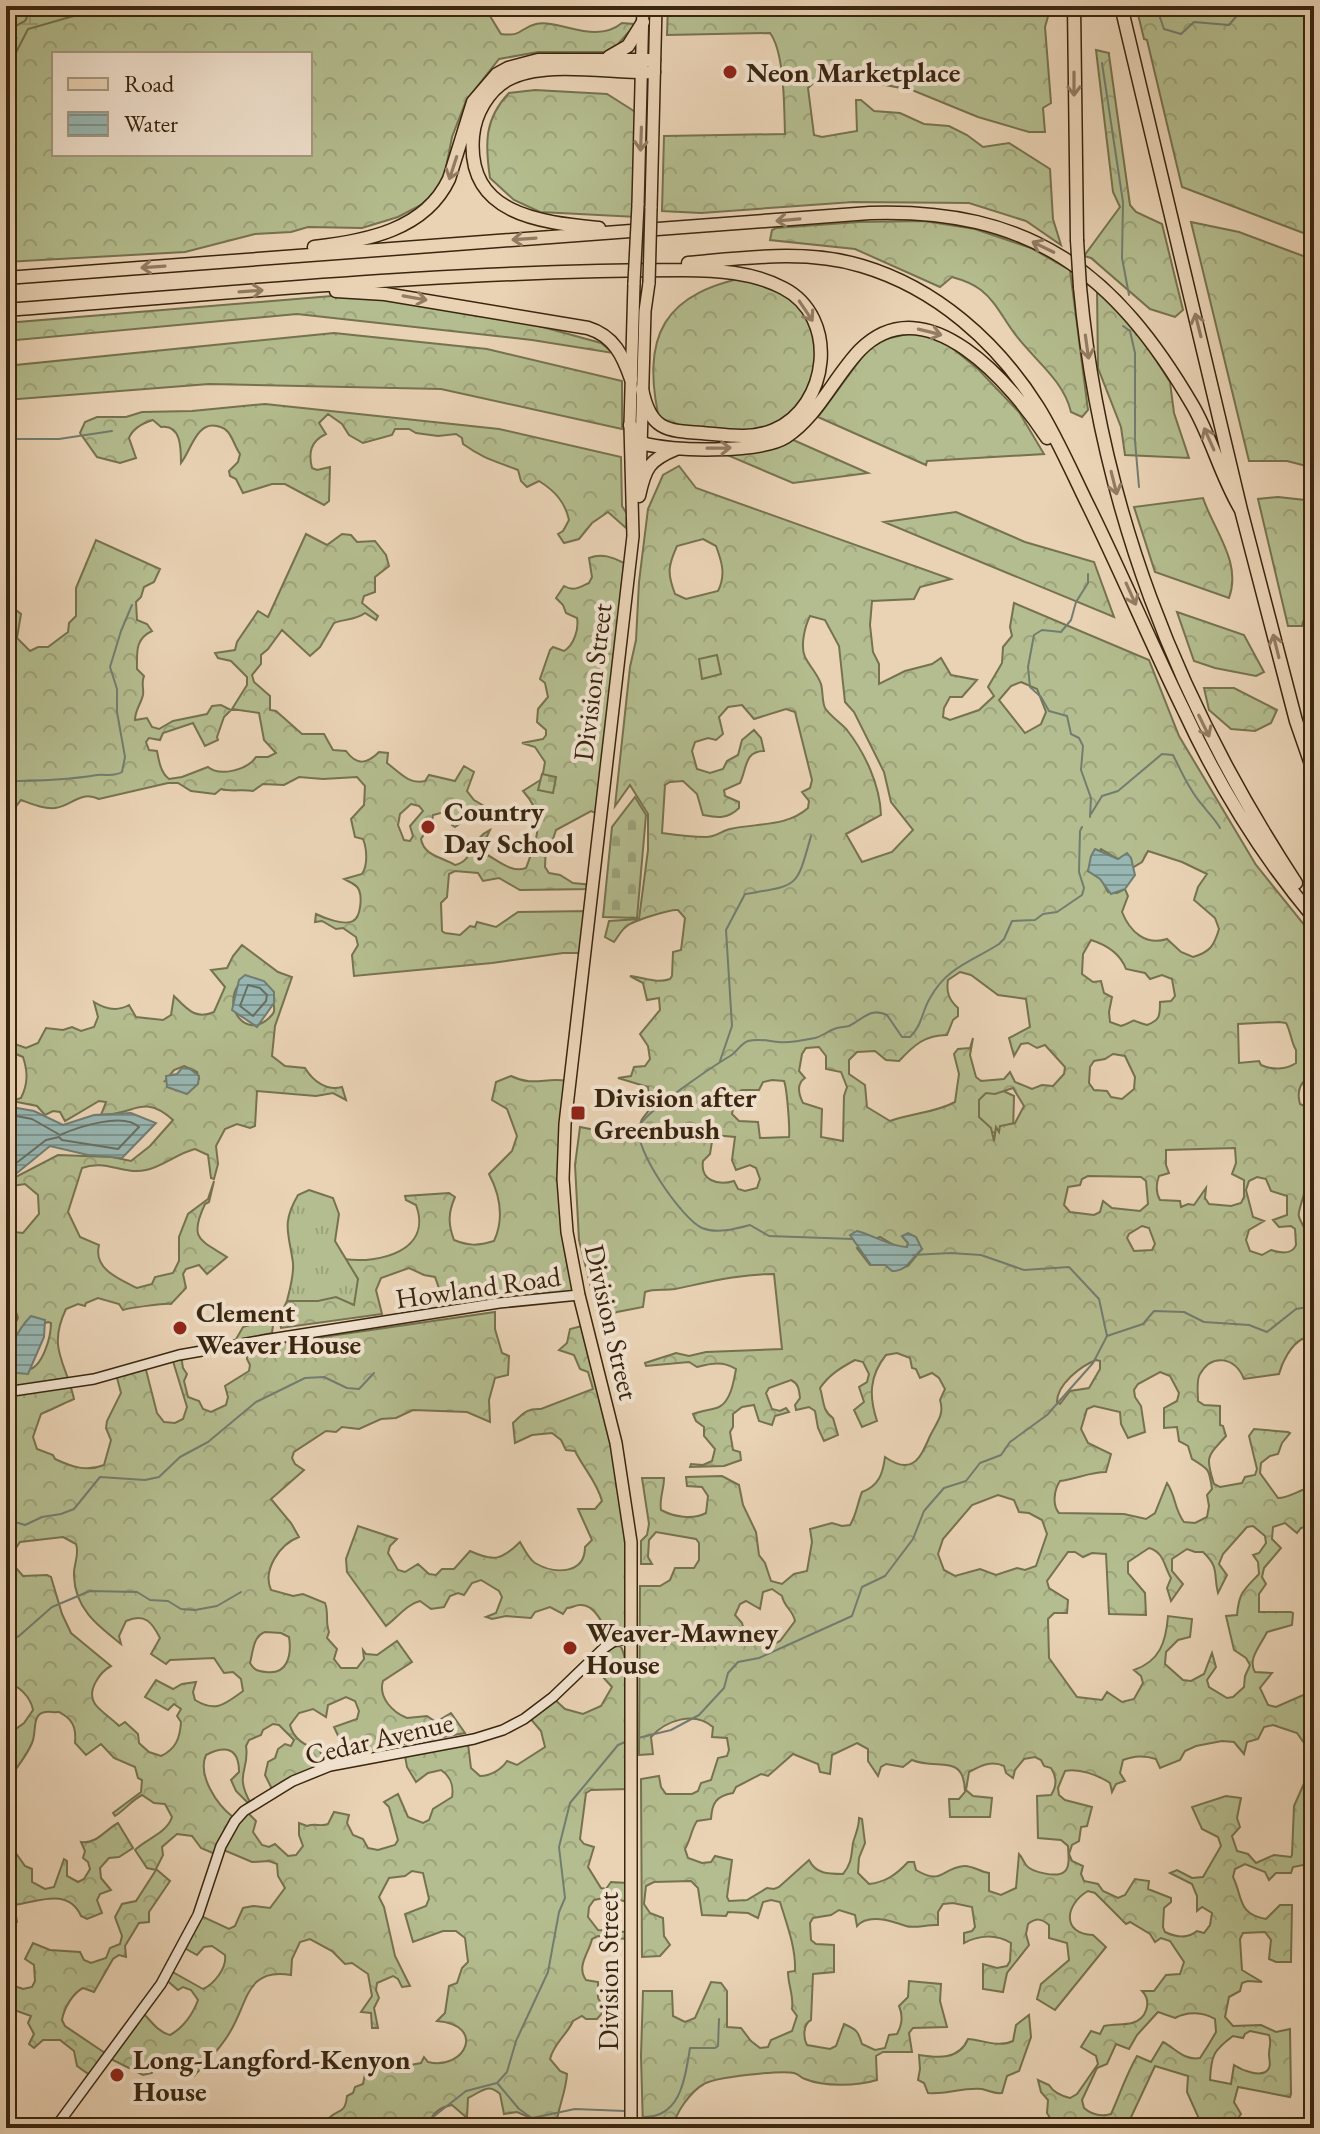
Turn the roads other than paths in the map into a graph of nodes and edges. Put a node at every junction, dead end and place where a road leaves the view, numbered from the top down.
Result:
1 (643, 6) edge
2 (656, 6) edge
3 (1074, 6) edge
4 (1121, 6) edge
5 (643, 22) junction
6 (606, 59) junction
7 (648, 66) junction
8 (630, 231) junction
9 (205, 263) junction
10 (629, 270) junction
11 (6, 278) edge
12 (310, 287) junction
13 (6, 310) edge
14 (631, 379) junction
15 (642, 389) junction
16 (630, 425) junction
17 (642, 443) junction
18 (677, 449) junction
19 (639, 496) junction
20 (1085, 499) junction
21 (1241, 510) junction
22 (633, 529) junction
23 (1314, 773) edge
24 (1314, 908) edge
25 (1314, 918) edge
26 (579, 1295) junction
27 (6, 1392) edge
28 (632, 1638) junction
29 (55, 2128) edge
30 (631, 2128) edge

1 - 5 main road, Division Street
2 - 7 main road, Division Street
3 -> 24 highway, bridge
21 -> 4 highway
5 - 6 highway
5 - 7 main road, Division Street
6 - 7 highway
6 -> 9 highway
7 - 8 highway
7 -> 14 main road, Division Street, bridge
7 - 15 main road, Division Street, bridge
8 -> 9 highway
21 -> 8 highway
9 -> 11 highway
10 - 12 highway
10 -> 15 highway
10 - 20 highway
13 -> 12 highway
12 -> 14 highway
14 - 16 main road, Division Street
15 - 17 main road, Division Street
16 - 17 highway
16 - 22 main road, Division Street
17 - 18 highway
17 - 19 main road, Division Street
18 - 19 highway
18 -> 20 highway
19 - 22 main road, Division Street
20 -> 25 highway
23 -> 21 highway
22 - 26 main road, Division Street
26 - 27 street, Howland Road
26 - 28 main road, Division Street
28 - 29 street, Cedar Avenue
28 - 30 main road, Division Street

